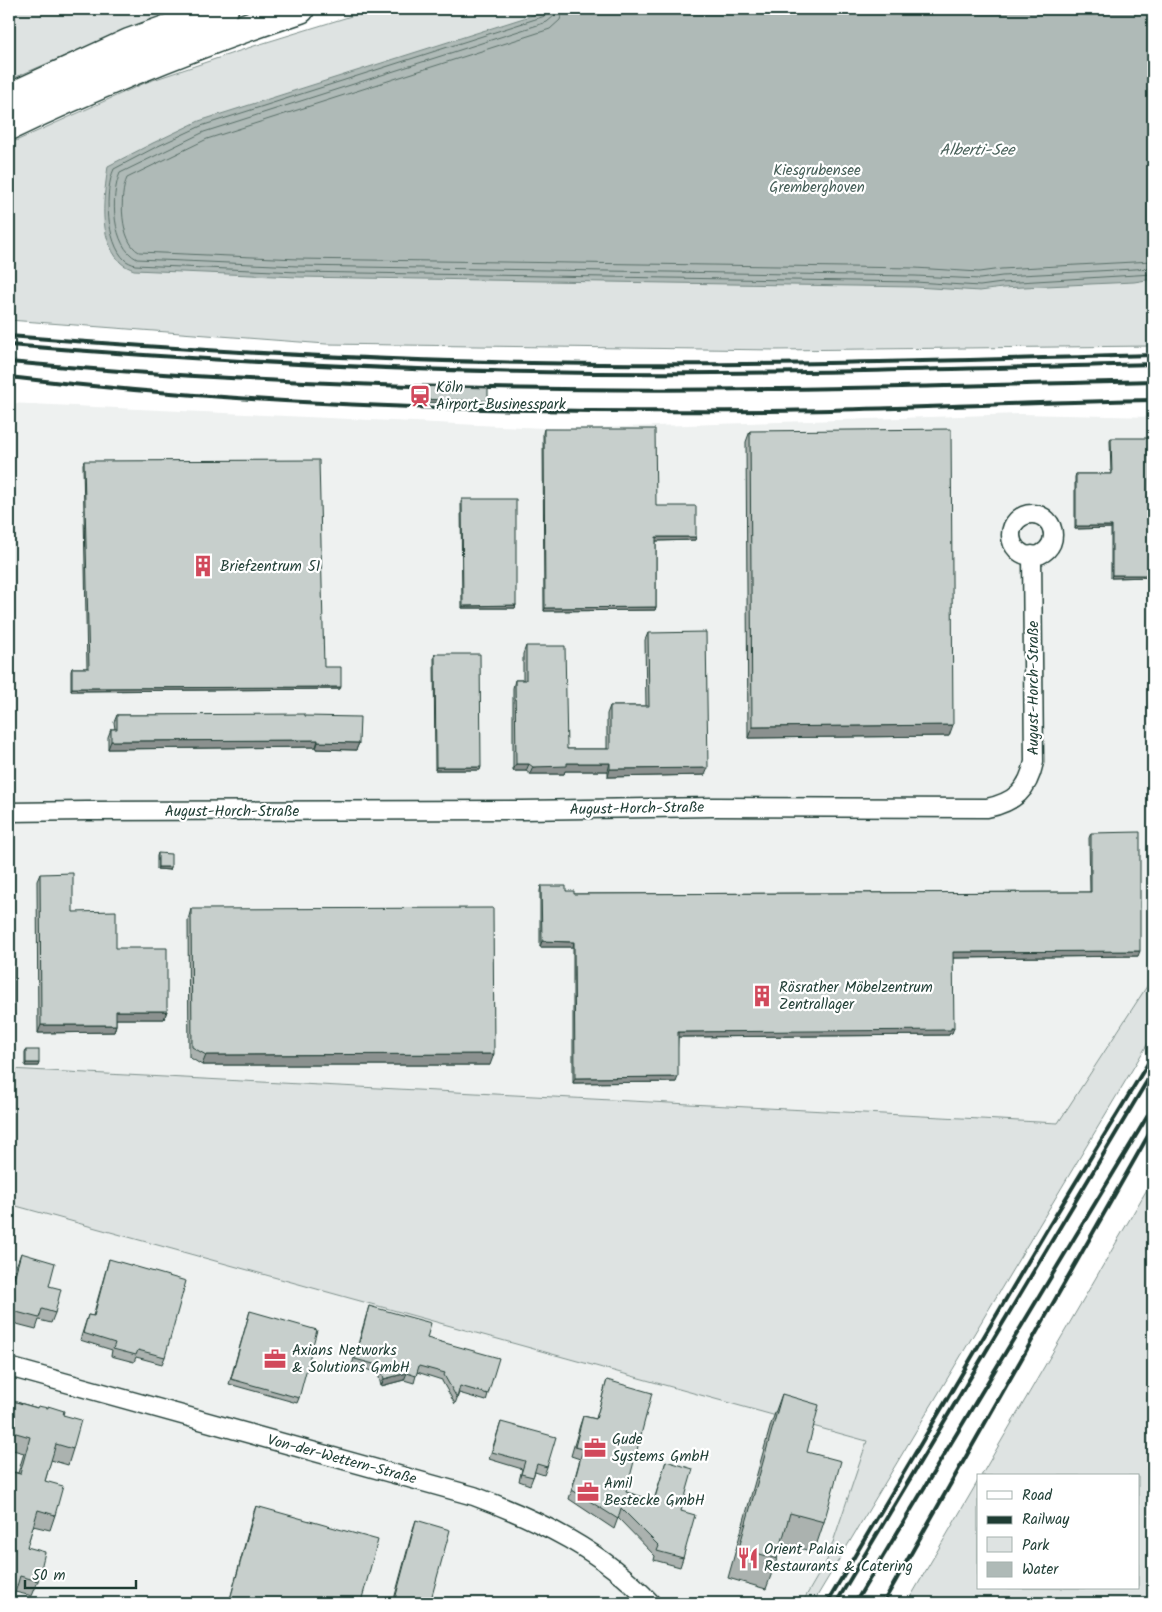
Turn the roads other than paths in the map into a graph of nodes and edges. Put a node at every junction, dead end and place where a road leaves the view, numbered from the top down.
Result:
1 (224, 9) edge
2 (300, 9) edge
3 (9, 98) edge
4 (9, 126) edge
5 (1032, 555) dead end
6 (9, 812) edge
7 (9, 1367) edge
8 (651, 1603) edge

1 - 3 highway
2 - 4 highway
5 - 6 street, August-Horch-Straße
7 - 8 street, Von-der-Wettern-Straße

